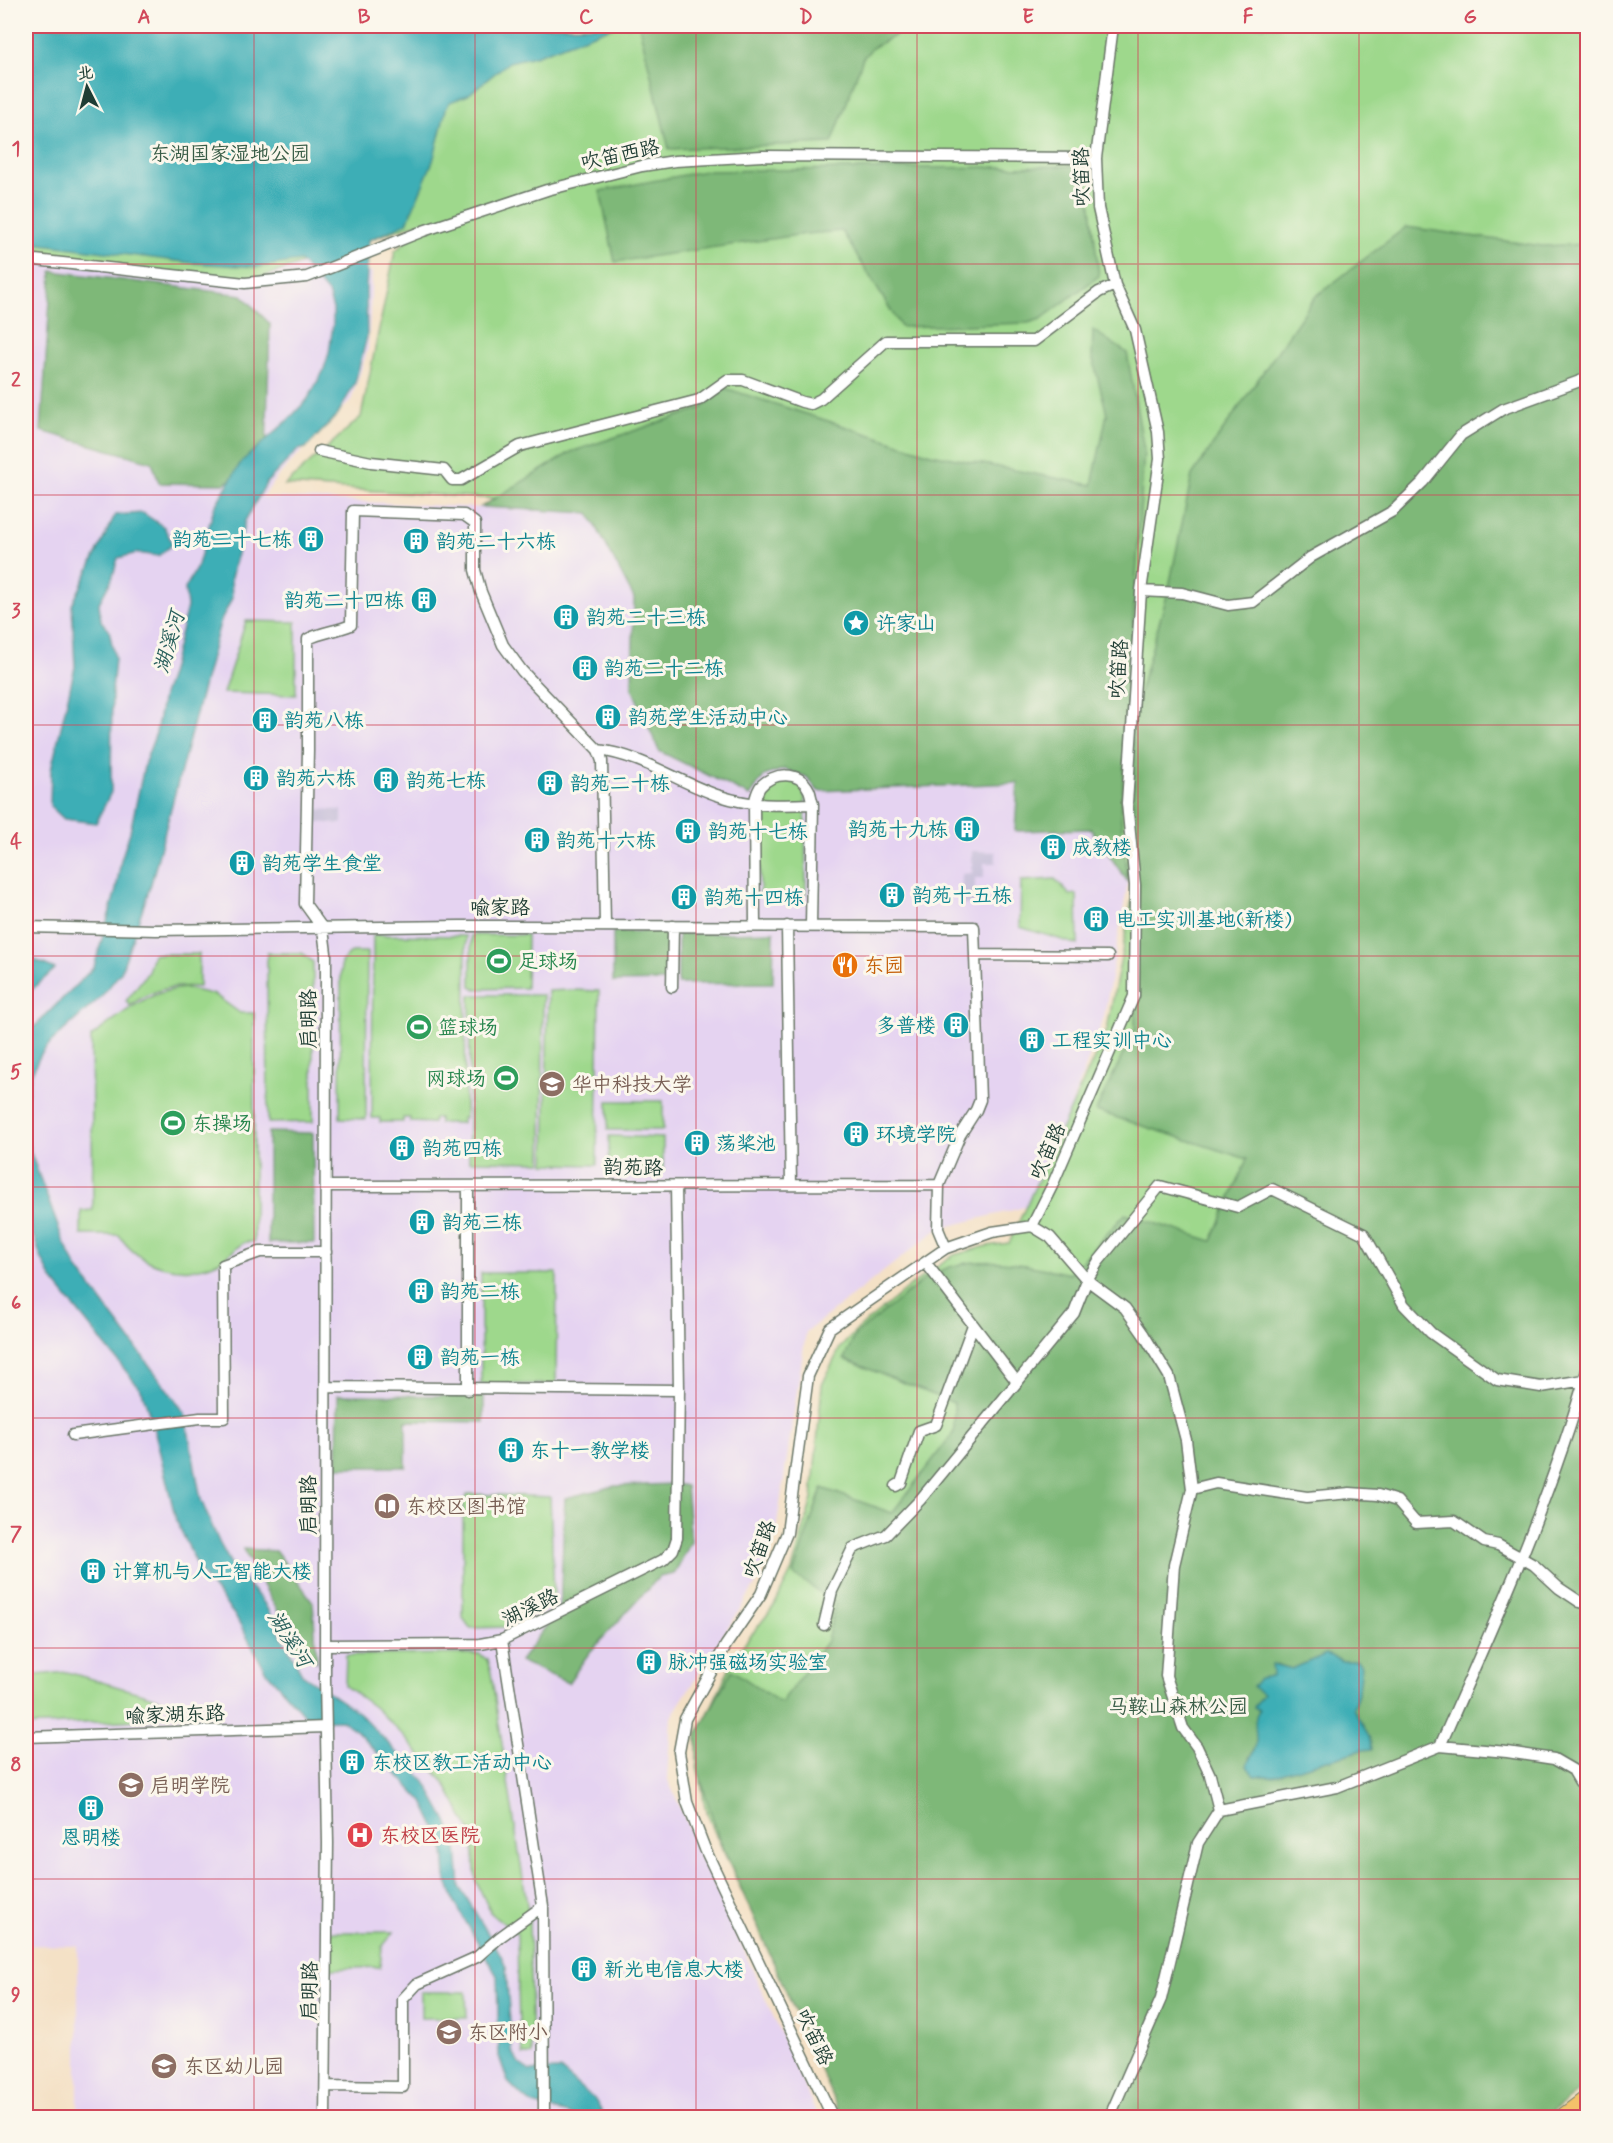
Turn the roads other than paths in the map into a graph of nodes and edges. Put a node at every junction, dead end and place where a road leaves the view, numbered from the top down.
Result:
1 (1113, 26) edge
2 (1096, 158) junction
3 (26, 259) edge
4 (1115, 285) junction
5 (1587, 378) edge
6 (319, 451) dead end
7 (1141, 591) junction
8 (598, 750) junction
9 (813, 804) junction
10 (754, 805) junction
11 (605, 925) junction
12 (673, 926) junction
13 (755, 926) junction
14 (787, 926) junction
15 (811, 926) junction
16 (26, 927) edge
17 (323, 928) junction
18 (976, 955) junction
19 (1108, 956) dead end
20 (672, 987) dead end
21 (791, 1185) junction
22 (939, 1185) junction
23 (327, 1186) junction
24 (468, 1186) junction
25 (676, 1186) junction
26 (1032, 1226) junction
27 (946, 1248) junction
28 (326, 1252) junction
29 (926, 1263) junction
30 (1087, 1280) junction
31 (973, 1324) junction
32 (1587, 1367) edge
33 (1584, 1380) junction
34 (1017, 1382) junction
35 (326, 1387) junction
36 (468, 1390) junction
37 (679, 1390) junction
38 (73, 1435) dead end
39 (896, 1486) dead end
40 (1192, 1489) junction
41 (1522, 1558) junction
42 (1587, 1604) edge
43 (824, 1625) dead end
44 (502, 1640) junction
45 (325, 1645) junction
46 (326, 1726) junction
47 (26, 1737) edge
48 (1440, 1746) junction
49 (1587, 1783) edge
50 (1219, 1810) junction
51 (543, 1906) junction
52 (326, 2086) junction
53 (1587, 2099) edge
54 (544, 2115) edge
55 (325, 2118) edge
56 (833, 2118) edge
57 (1109, 2118) edge
58 (1563, 2118) edge

1 - 2 street, 吹笛路
2 - 3 street, 吹笛西路
2 - 4 street, 吹笛路
4 - 6 street
4 - 7 street, 吹笛路
5 - 7 street
7 - 26 street, 吹笛路
8 - 10 street
8 - 11 street
8 - 17 street
9 - 10 street
9 - 10 street
9 - 15 street
10 - 13 street
11 - 12 street, 喻家路
11 - 17 street, 喻家路
12 - 13 street, 喻家路
12 - 20 street
13 - 14 street, 喻家路
14 - 15 street, 喻家路
14 - 21 street
15 - 18 street, 喻家路
16 - 17 street, 喻家路
17 - 23 street, 启明路
18 - 19 street
18 - 22 street
21 - 22 street, 韵苑路
21 - 25 street, 韵苑路
22 - 27 street
23 - 24 street, 韵苑路
23 - 28 street, 启明路
24 - 25 street, 韵苑路
24 - 36 street
25 - 37 street, 湖溪路
26 - 27 street, 吹笛路
26 - 30 street
27 - 29 street, 吹笛路
28 - 35 street, 启明路
28 - 38 street
29 - 31 street
29 - 56 street, 吹笛路
30 - 33 street
30 - 34 street
30 - 40 street
31 - 34 street
31 - 39 street
32 - 33 street
33 - 41 street
34 - 43 street
35 - 36 street
35 - 45 street, 启明路
36 - 37 street
37 - 44 street, 湖溪路
40 - 41 street
40 - 50 street
41 - 42 street
41 - 48 street
44 - 45 street
44 - 51 street, 湖溪路
45 - 46 street, 启明路
46 - 47 street, 喻家湖东路
46 - 52 street, 启明路
48 - 49 street
48 - 50 street
50 - 57 street
51 - 52 street
51 - 54 street, 湖溪路
52 - 55 street, 启明路
53 - 58 highway

